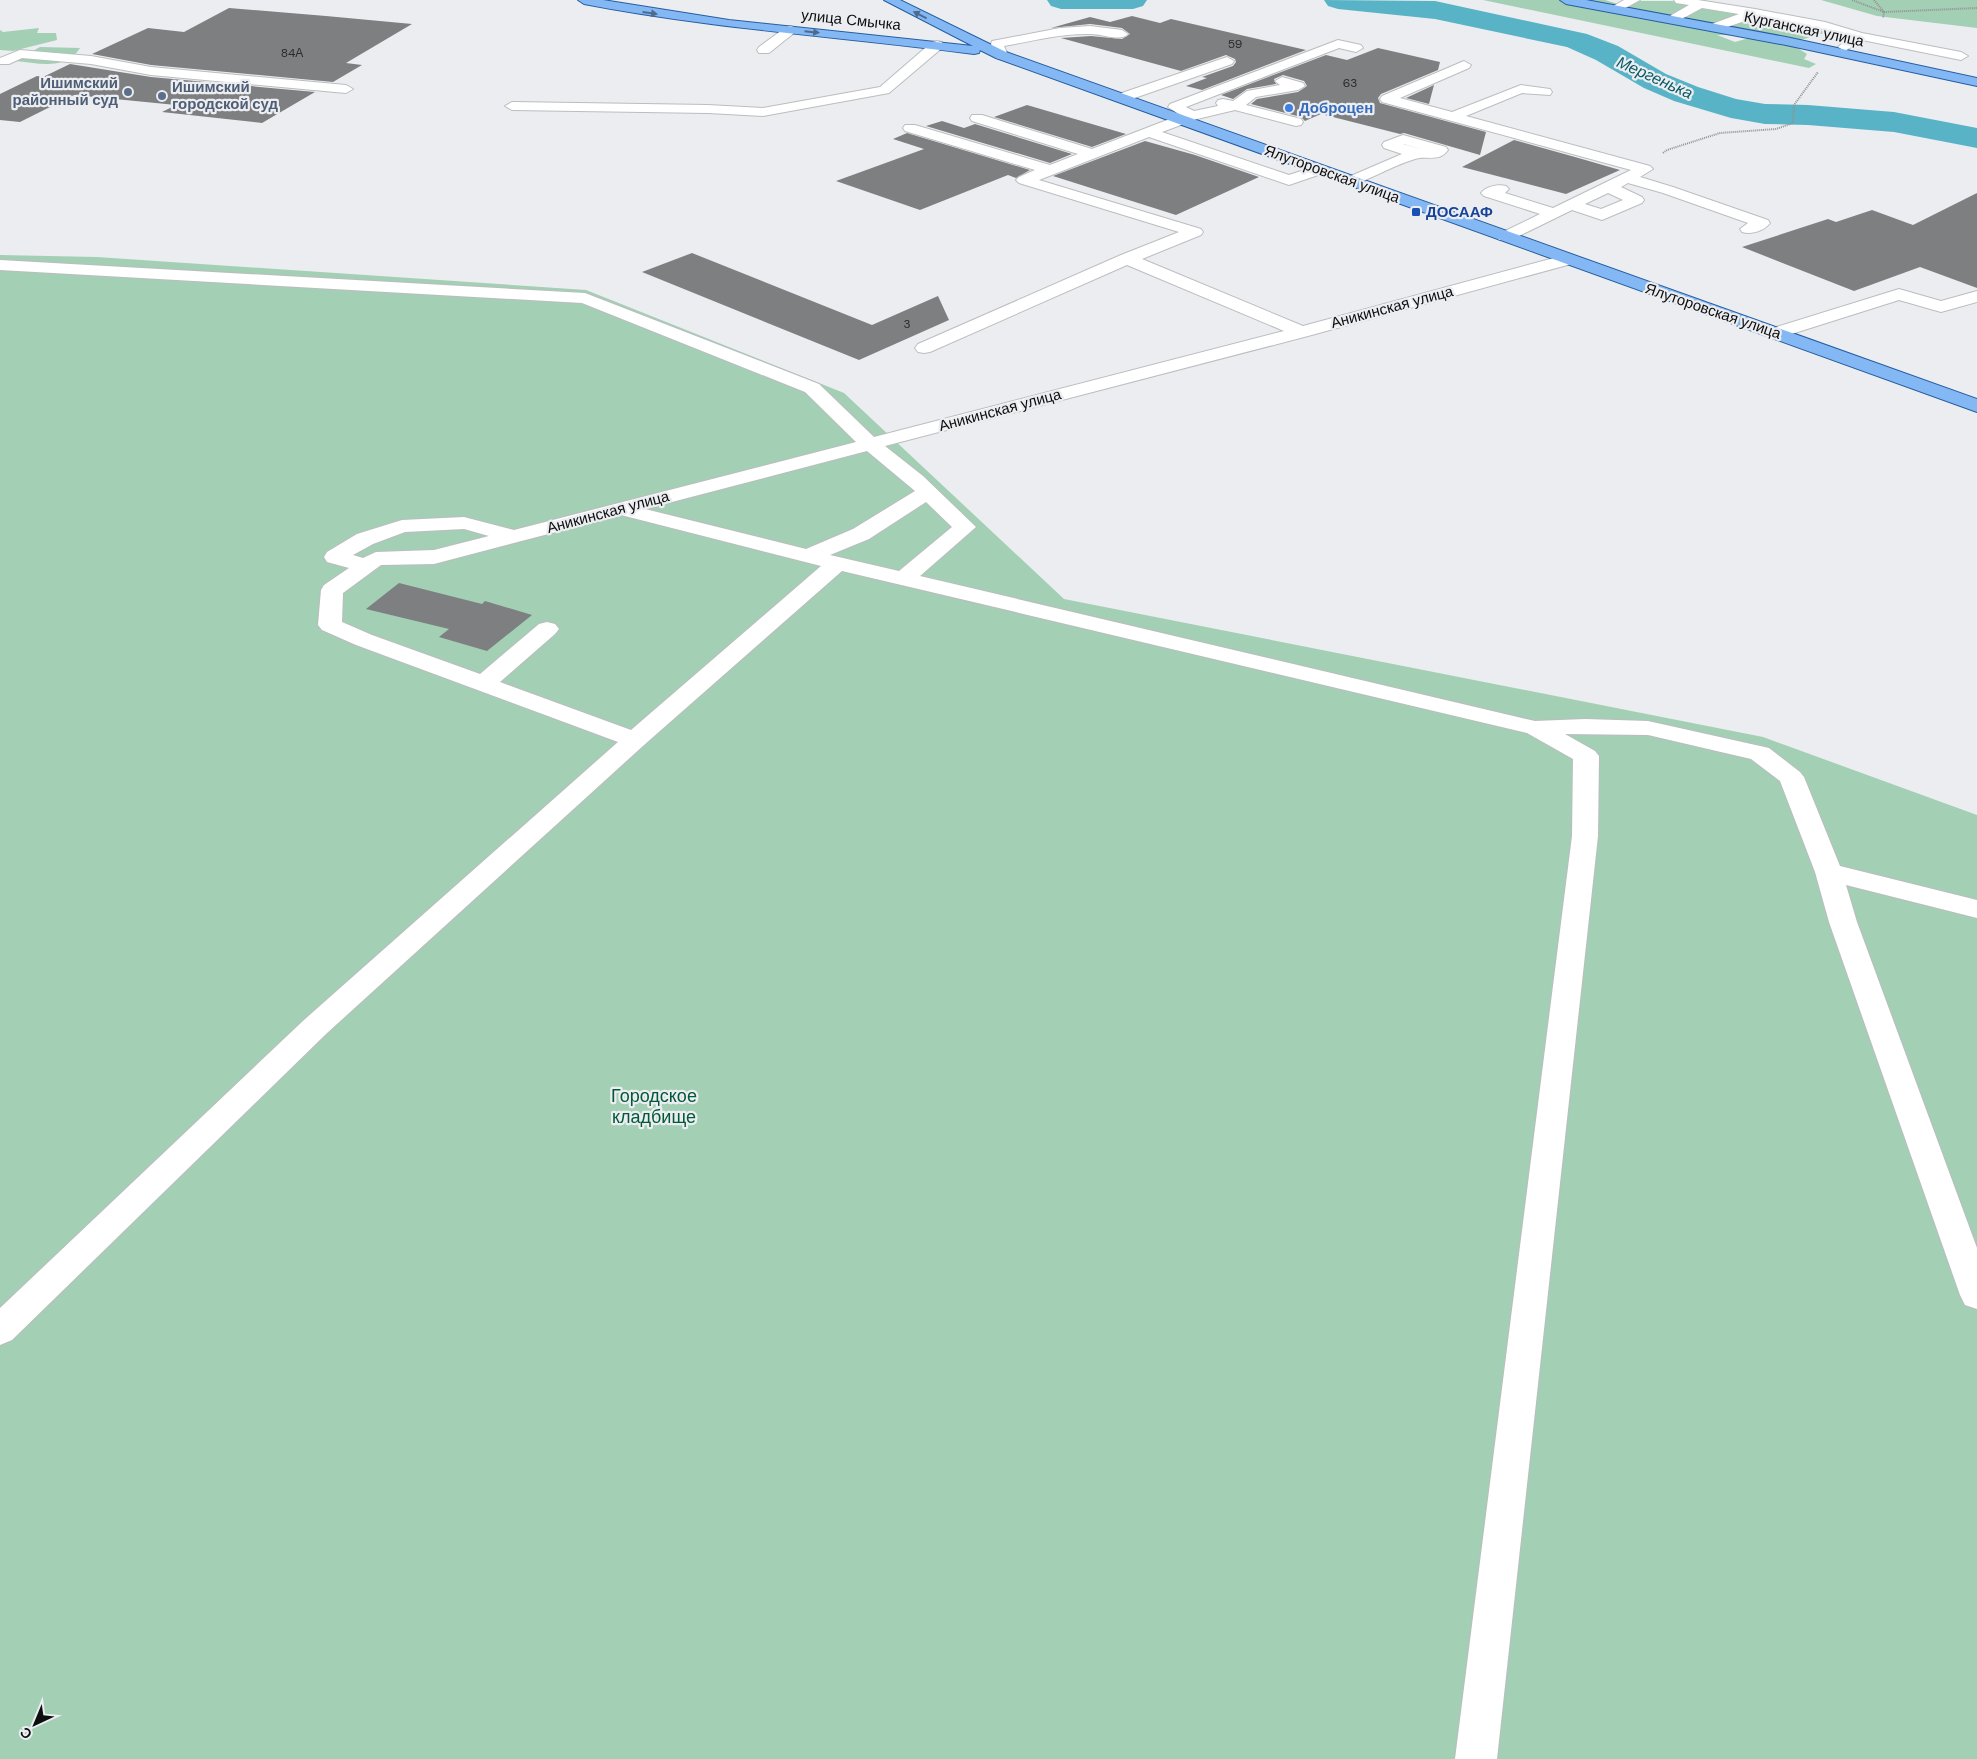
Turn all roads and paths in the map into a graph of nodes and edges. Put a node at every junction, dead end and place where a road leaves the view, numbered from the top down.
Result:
1 (585, 0) edge
2 (890, 0) edge
3 (1566, 0) edge
4 (1634, 0) edge
5 (1680, 0) edge
6 (1852, 0) edge
7 (1700, 4) junction
8 (1616, 8) junction
9 (1977, 8) edge
10 (1755, 13) junction
11 (1674, 19) junction
12 (938, 24) junction
13 (1716, 27) junction
14 (790, 30) junction
15 (1122, 34) dead end
16 (1860, 36) junction
17 (894, 40) junction
18 (937, 45) junction
19 (1356, 48) dead end
20 (764, 50) dead end
21 (1838, 52) junction
22 (998, 54) junction
23 (1961, 56) junction
24 (1977, 59) edge
25 (1227, 61) dead end
26 (5, 64) edge
27 (1464, 65) dead end
28 (1934, 73) junction
29 (1282, 81) dead end
30 (1977, 82) edge
31 (346, 89) dead end
32 (1545, 92) dead end
33 (1202, 97) junction
34 (1121, 98) junction
35 (512, 106) dead end
36 (1234, 106) junction
37 (1452, 116) junction
38 (977, 118) dead end
39 (1188, 118) junction
40 (1296, 122) dead end
41 (910, 128) dead end
42 (1150, 133) junction
43 (1254, 146) junction
44 (1416, 153) dead end
45 (1094, 154) junction
46 (1222, 157) junction
47 (1645, 169) junction
48 (1050, 170) junction
49 (1319, 170) junction
50 (1626, 178) junction
51 (1351, 182) junction
52 (1609, 187) junction
53 (1502, 189) dead end
54 (1572, 205) junction
55 (1554, 213) junction
56 (1748, 229) dead end
57 (1505, 237) junction
58 (1127, 259) junction
59 (1566, 260) junction
60 (0, 265) edge
61 (1977, 296) edge
62 (1302, 332) junction
63 (1776, 333) junction
64 (924, 348) dead end
65 (1977, 406) edge
66 (870, 443) junction
67 (927, 492) junction
68 (621, 509) junction
69 (515, 536) junction
70 (808, 556) junction
71 (838, 563) junction
72 (366, 566) junction
73 (903, 578) junction
74 (547, 629) dead end
75 (482, 684) junction
76 (1535, 728) junction
77 (635, 740) junction
78 (1829, 872) junction
79 (1977, 908) edge
80 (1977, 1295) edge
81 (0, 1330) edge
82 (1476, 1759) edge

1 -> 14 main road, улица Смычка
12 -> 2 main road, Ялуторовская улица
3 - 8 main road, Курганская улица
4 - 8 street
5 - 7 street
6 - 9 path
7 - 10 street
7 - 11 street
8 - 11 main road, Курганская улица
10 - 13 street
10 - 16 street
11 - 13 main road, Курганская улица
12 - 17 main road
12 - 22 main road, Ялуторовская улица
13 - 21 main road, Курганская улица
14 -> 17 main road, улица Смычка
14 - 20 street
15 - 22 street
16 - 21 street
16 - 23 street
17 - 18 main road, улица Смычка
18 - 22 main road, улица Смычка
18 - 35 street
19 - 33 street
21 - 28 main road, Курганская улица
21 - 47 path
22 - 34 main road, Ялуторовская улица
23 - 24 street
23 - 28 street
25 - 34 street
26 - 31 street
27 - 37 street
28 - 30 main road, Курганская улица
29 - 36 street
32 - 37 street
33 - 36 street
33 - 39 street
34 - 39 main road, Ялуторовская улица
36 - 39 street
36 - 40 street
37 - 47 street
38 - 45 street
39 - 42 street
39 - 43 main road, Ялуторовская улица
41 - 48 street
42 - 45 street
42 - 46 street
43 - 46 street
43 - 49 main road, Ялуторовская улица
44 - 51 street
45 - 48 street
46 - 49 street
47 - 50 street
48 - 58 street
49 - 51 main road, Ялуторовская улица
50 - 52 street
50 - 56 street
51 - 57 main road, Ялуторовская улица
52 - 54 street
52 - 54 street
53 - 55 street
54 - 55 street
55 - 57 street
57 - 59 main road, Ялуторовская улица
58 - 62 street
58 - 64 street
59 - 62 street, Аникинская улица
59 - 63 main road, Ялуторовская улица
60 - 66 street
61 - 63 street
62 - 66 street, Аникинская улица
63 - 65 main road, Ялуторовская улица
66 - 67 street
66 - 68 street, Аникинская улица
67 - 70 street
67 - 73 street
68 - 69 street, Аникинская улица
68 - 70 street
69 - 72 street, Аникинская улица
69 - 72 street
70 - 71 street
71 - 73 street
71 - 77 street
72 - 75 street, Аникинская улица
73 - 76 street
74 - 75 street
75 - 77 street
76 - 78 street
76 - 82 street
77 - 81 street
78 - 79 street
78 - 80 street

